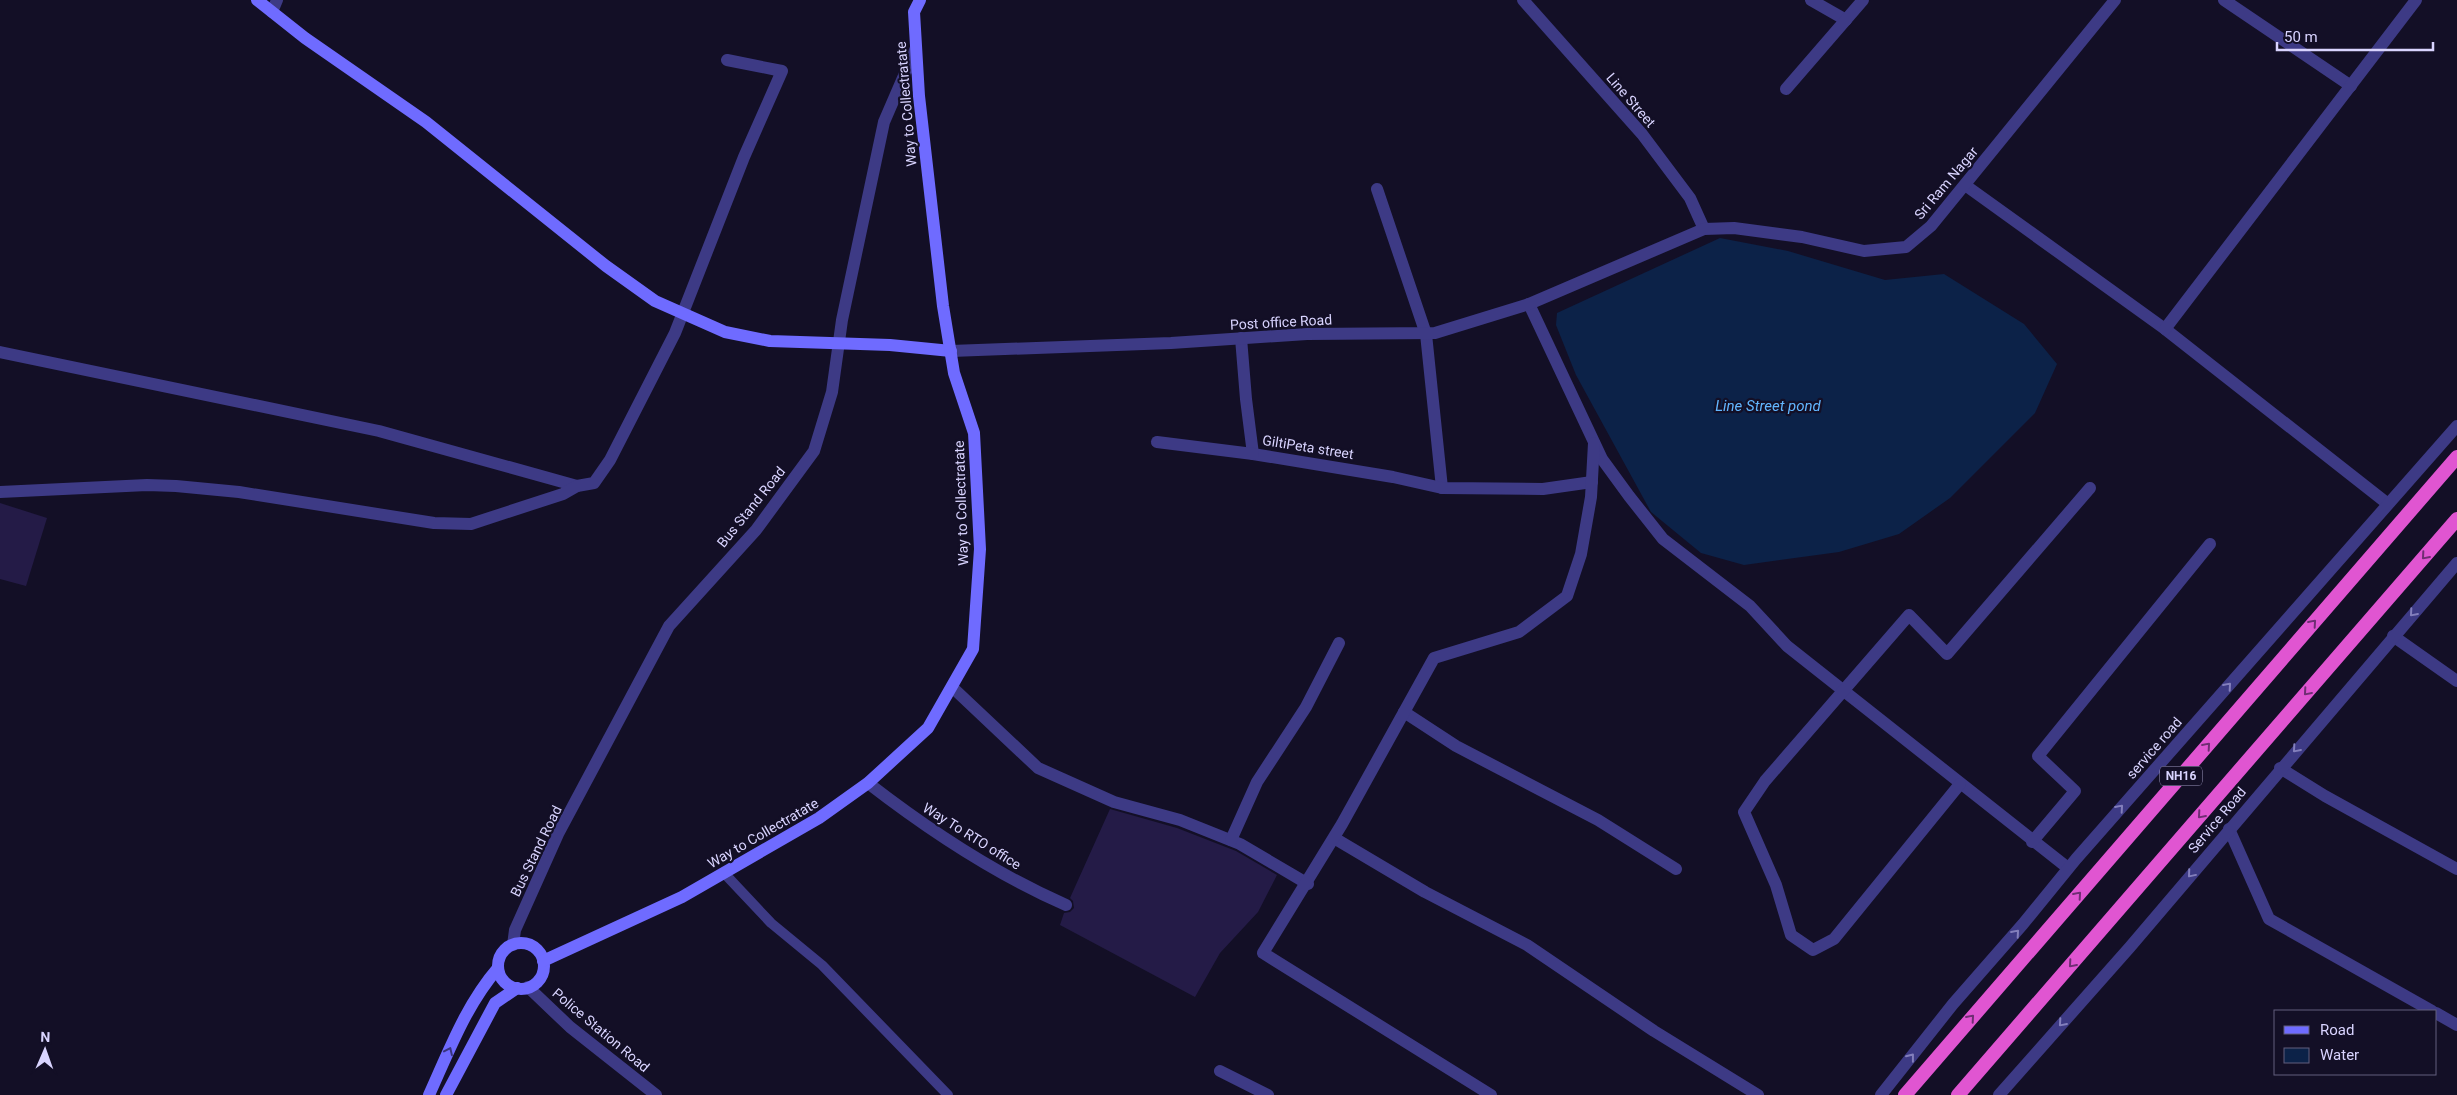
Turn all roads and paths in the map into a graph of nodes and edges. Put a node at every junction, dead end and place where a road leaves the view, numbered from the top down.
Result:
1 (257, 0) edge
2 (920, 0) edge
3 (1523, 0) edge
4 (1812, 0) edge
5 (1863, 0) edge
6 (2115, 0) edge
7 (2224, 0) edge
8 (2416, 0) edge
9 (275, 6) edge
10 (1846, 20) junction
11 (916, 48) junction
12 (727, 60) dead end
13 (2351, 86) junction
14 (1786, 89) dead end
15 (1965, 185) junction
16 (1377, 189) dead end
17 (1704, 229) junction
18 (1529, 304) junction
19 (681, 313) junction
20 (2165, 329) junction
21 (1426, 334) junction
22 (1242, 338) junction
23 (840, 343) junction
24 (951, 350) junction
25 (0, 352) edge
26 (2457, 426) edge
27 (1157, 442) dead end
28 (1594, 443) junction
29 (1253, 454) junction
30 (2457, 457) edge
31 (1592, 482) junction
32 (577, 486) junction
33 (1442, 488) junction
34 (2090, 488) dead end
35 (0, 492) edge
36 (2388, 504) junction
37 (2457, 519) edge
38 (2210, 544) dead end
39 (2457, 563) edge
40 (2393, 636) junction
41 (1339, 643) dead end
42 (2457, 681) edge
43 (952, 687) junction
44 (1844, 690) junction
45 (1404, 712) junction
46 (2280, 768) junction
47 (868, 783) junction
48 (1960, 784) junction
49 (2229, 829) junction
50 (1334, 838) junction
51 (1230, 840) junction
52 (2032, 842) junction
53 (2068, 868) junction
54 (1676, 869) dead end
55 (2457, 869) edge
56 (724, 873) junction
57 (1308, 884) junction
58 (1066, 905) dead end
59 (513, 944) junction
60 (543, 961) junction
61 (498, 968) junction
62 (522, 988) junction
63 (2430, 1010) edge
64 (2437, 1014) edge
65 (2457, 1025) edge
66 (1220, 1071) dead end
67 (429, 1095) edge
68 (446, 1095) edge
69 (656, 1095) edge
70 (948, 1095) edge
71 (1268, 1095) edge
72 (1491, 1095) edge
73 (1758, 1095) edge
74 (1880, 1095) edge
75 (1905, 1095) edge
76 (1958, 1095) edge
77 (1999, 1095) edge

1 - 9 main road, Post office Road
2 - 11 main road, Way to Collectratate
3 - 17 street, Line Street
4 - 10 street
5 - 10 street
6 - 15 street, Sri Ram Nagar
7 - 13 street
8 - 13 street
9 - 19 main road, Post office Road
10 - 14 street
11 - 23 street, Bus Stand Road
11 - 24 main road, Way to Collectratate
12 - 19 street
13 - 20 street
15 - 17 street, Sri Ram Nagar
15 - 20 street
16 - 21 street
17 - 18 street, Post office Road
18 - 21 street, Post office Road
18 - 28 street
19 - 23 main road, Post office Road
19 - 32 street
20 - 36 street
21 - 22 street, Post office Road
21 - 33 street
22 - 24 street, Post office Road
22 - 29 street, GiltiPeta street
23 - 24 main road, Post office Road
23 - 59 street, Bus Stand Road
24 - 43 main road, Way to Collectratate
25 - 32 street
26 - 36 street, service road
27 - 29 street
28 - 31 street
28 - 44 street
29 - 33 street, GiltiPeta street
75 -> 30 highway, NH16
31 - 33 street, GiltiPeta street
31 - 45 street
32 - 35 street
34 - 44 street
53 -> 36 street, service road
37 -> 76 highway, NH16
38 - 52 street
39 -> 40 street, Service Road
40 - 42 street
40 -> 46 street, Service Road
41 - 51 street
43 - 47 main road, Way to Collectratate
43 - 51 street
44 - 48 street
44 - 48 street
45 - 50 street
45 - 54 street
46 - 49 street, Service Road
46 - 55 street
47 - 56 main road, Way to Collectratate
47 - 58 street, Way To RTO office
48 - 52 street
49 - 63 street
49 -> 77 street, Service Road
50 - 57 street
50 - 73 street
51 - 57 street
52 - 53 street
74 -> 53 street, service road
56 - 60 main road, Way to Collectratate
56 - 70 lane
57 - 72 street
59 - 60 main road
59 - 61 main road
60 - 62 main road
61 - 62 main road
67 -> 61 main road
62 - 68 main road
62 - 69 street, Police Station Road
64 - 65 street
66 - 71 street

